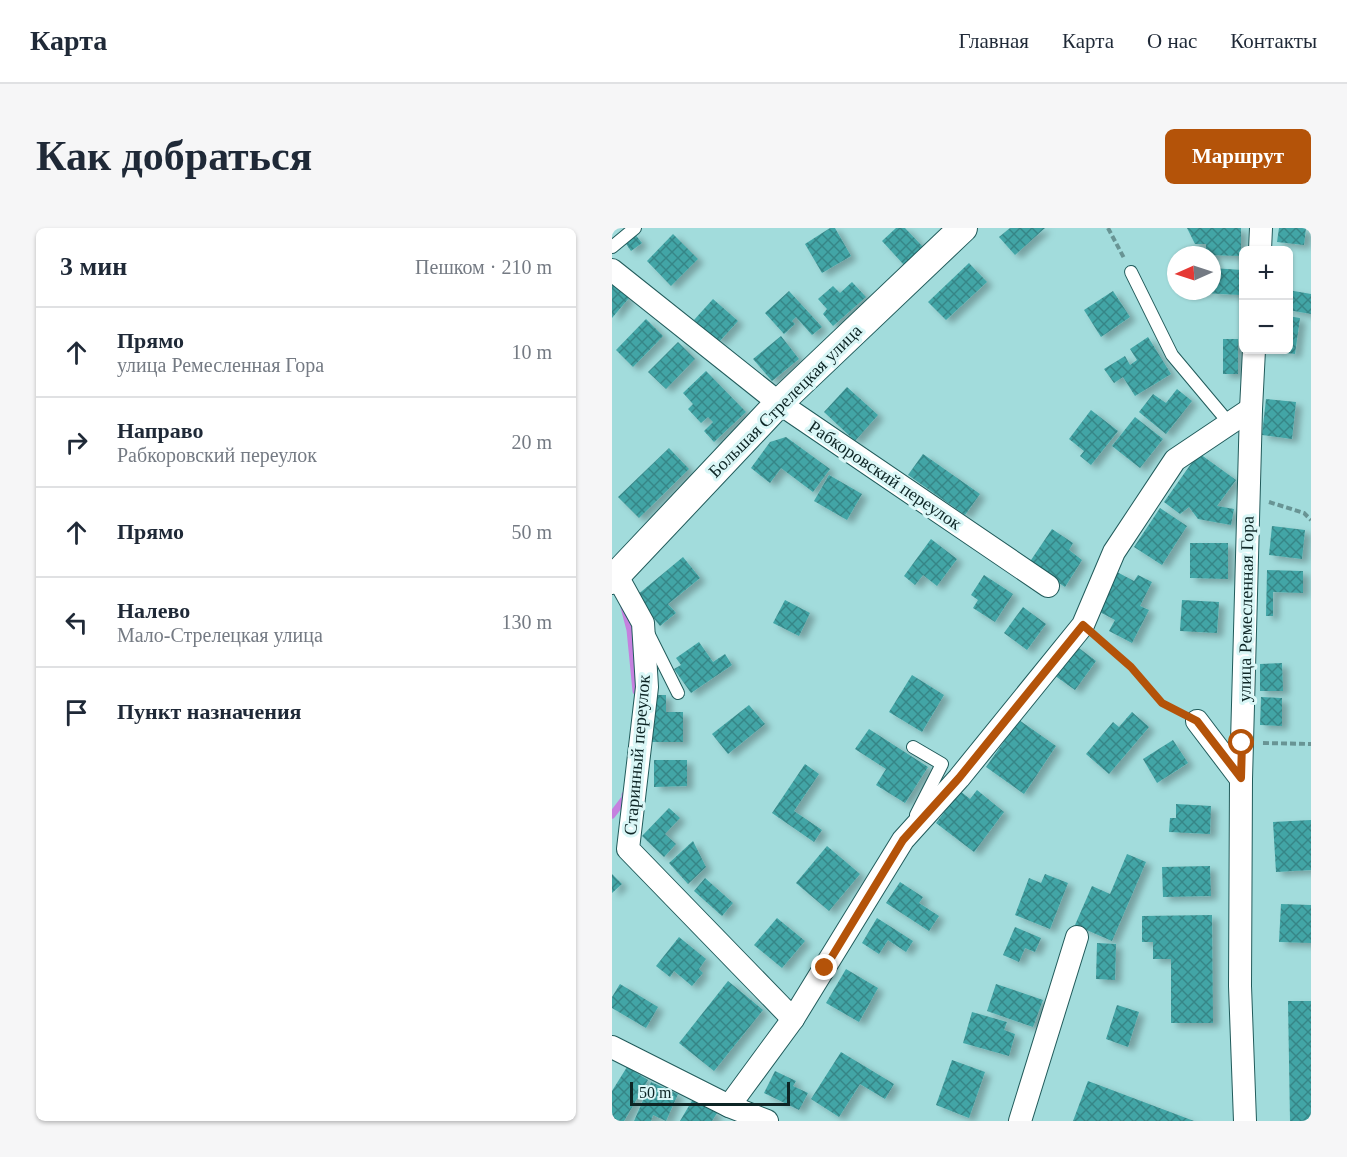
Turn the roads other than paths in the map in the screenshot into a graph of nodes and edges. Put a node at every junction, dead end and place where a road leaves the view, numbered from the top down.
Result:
1 (635, 228) edge
2 (963, 228) edge
3 (1262, 228) edge
4 (1260, 246) edge
5 (612, 247) edge
6 (612, 270) edge
7 (1131, 272) road end
8 (1254, 354) edge
9 (779, 403) junction
10 (1251, 409) junction
11 (1229, 423) junction
12 (614, 578) edge
13 (1048, 586) dead end
14 (643, 623) junction
15 (678, 693) dead end
16 (1197, 721) road end
17 (913, 747) dead end
18 (1241, 778) junction
19 (903, 840) junction
20 (1077, 937) dead end
21 (793, 1019) junction
22 (612, 1047) edge
23 (729, 1106) junction
24 (767, 1121) edge
25 (1020, 1121) edge
26 (1245, 1121) edge

1 - 5 lane
2 - 9 street, Большая Стрелецкая улица
3 - 4 street
6 - 9 street, Рабкоровский переулок
7 - 11 lane
8 - 10 street, улица Ремесленная Гора
9 - 12 street, Большая Стрелецкая улица
9 - 13 street, Рабкоровский переулок
10 - 11 street
10 - 18 street, улица Ремесленная Гора
11 - 19 street
12 - 14 street, Старинный переулок
14 - 15 lane
14 - 21 street, Старинный переулок
16 - 18 street
17 - 19 lane
18 - 26 street, улица Ремесленная Гора
19 - 21 street
20 - 25 street
21 - 23 street
22 - 23 street
23 - 24 street

